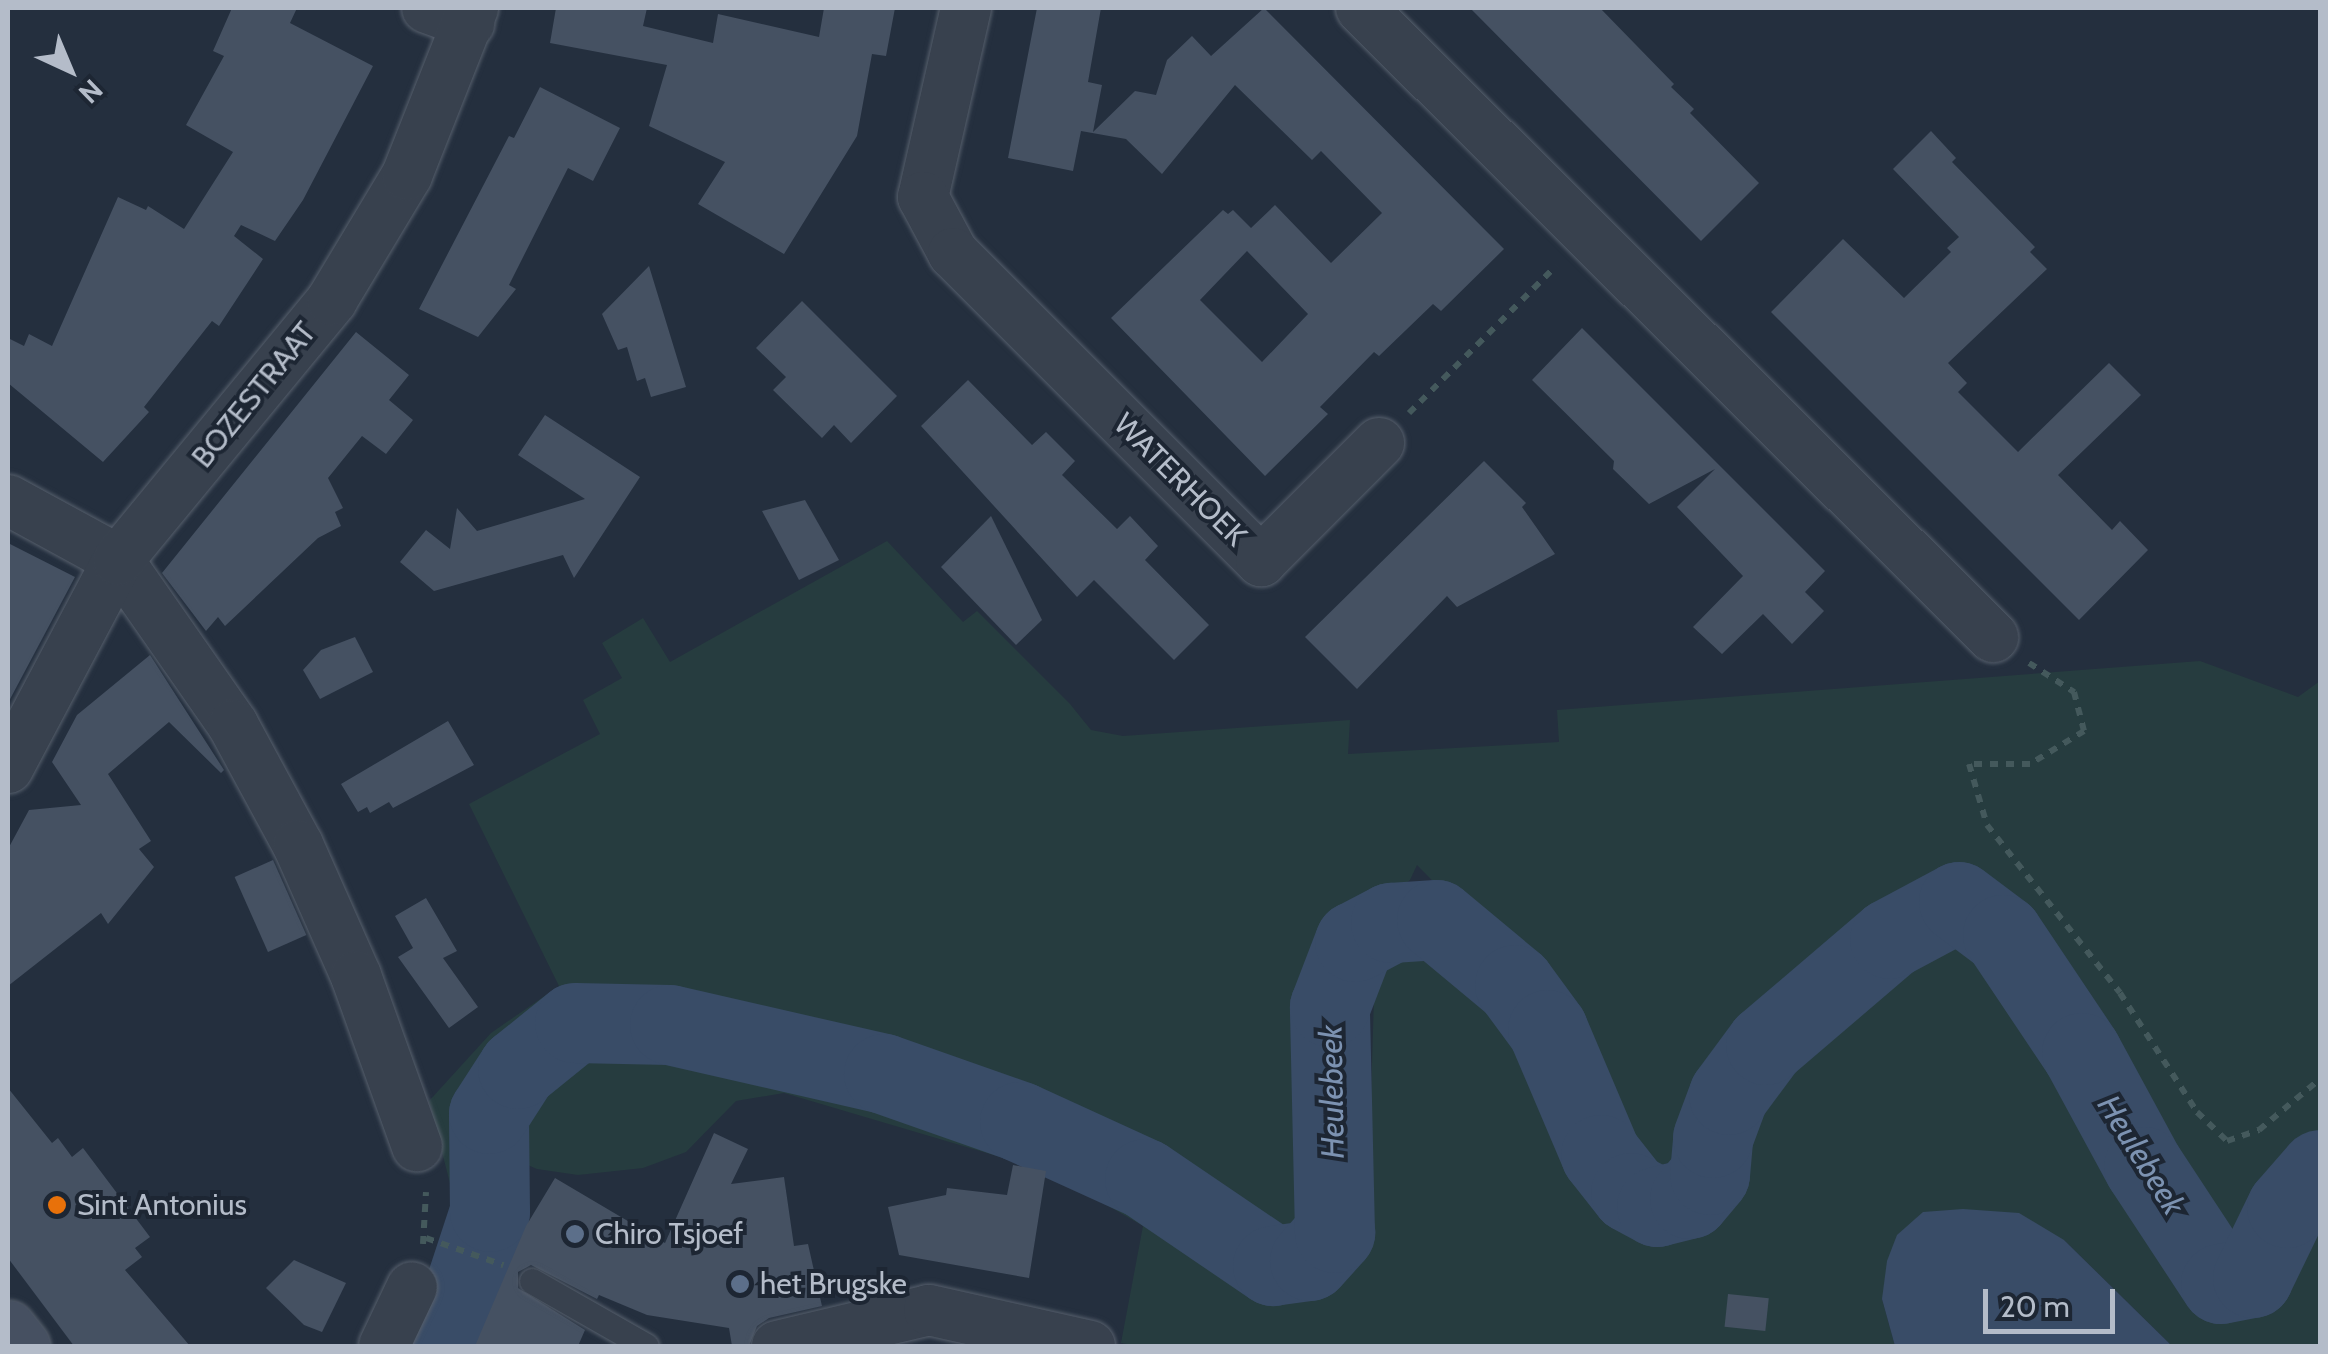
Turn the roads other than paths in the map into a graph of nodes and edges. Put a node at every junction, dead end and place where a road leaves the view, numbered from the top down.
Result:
1 (966, 8) edge
2 (1361, 8) edge
3 (456, 13) edge
4 (1378, 443) road end
5 (8, 500) edge
6 (118, 560) junction
7 (1993, 637) road end
8 (8, 768) edge
9 (417, 1146) dead end
10 (521, 1275) road end
11 (412, 1287) dead end
12 (8, 1328) edge
13 (22, 1346) edge
14 (384, 1346) edge
15 (646, 1346) edge
16 (777, 1346) edge
17 (1090, 1346) edge

1 - 4 street, WATERHOEK
2 - 7 street
3 - 6 street, BOZESTRAAT
5 - 6 street
6 - 8 street, BOZESTRAAT
6 - 9 street
10 - 15 lane
11 - 14 street
12 - 13 street
16 - 17 street

